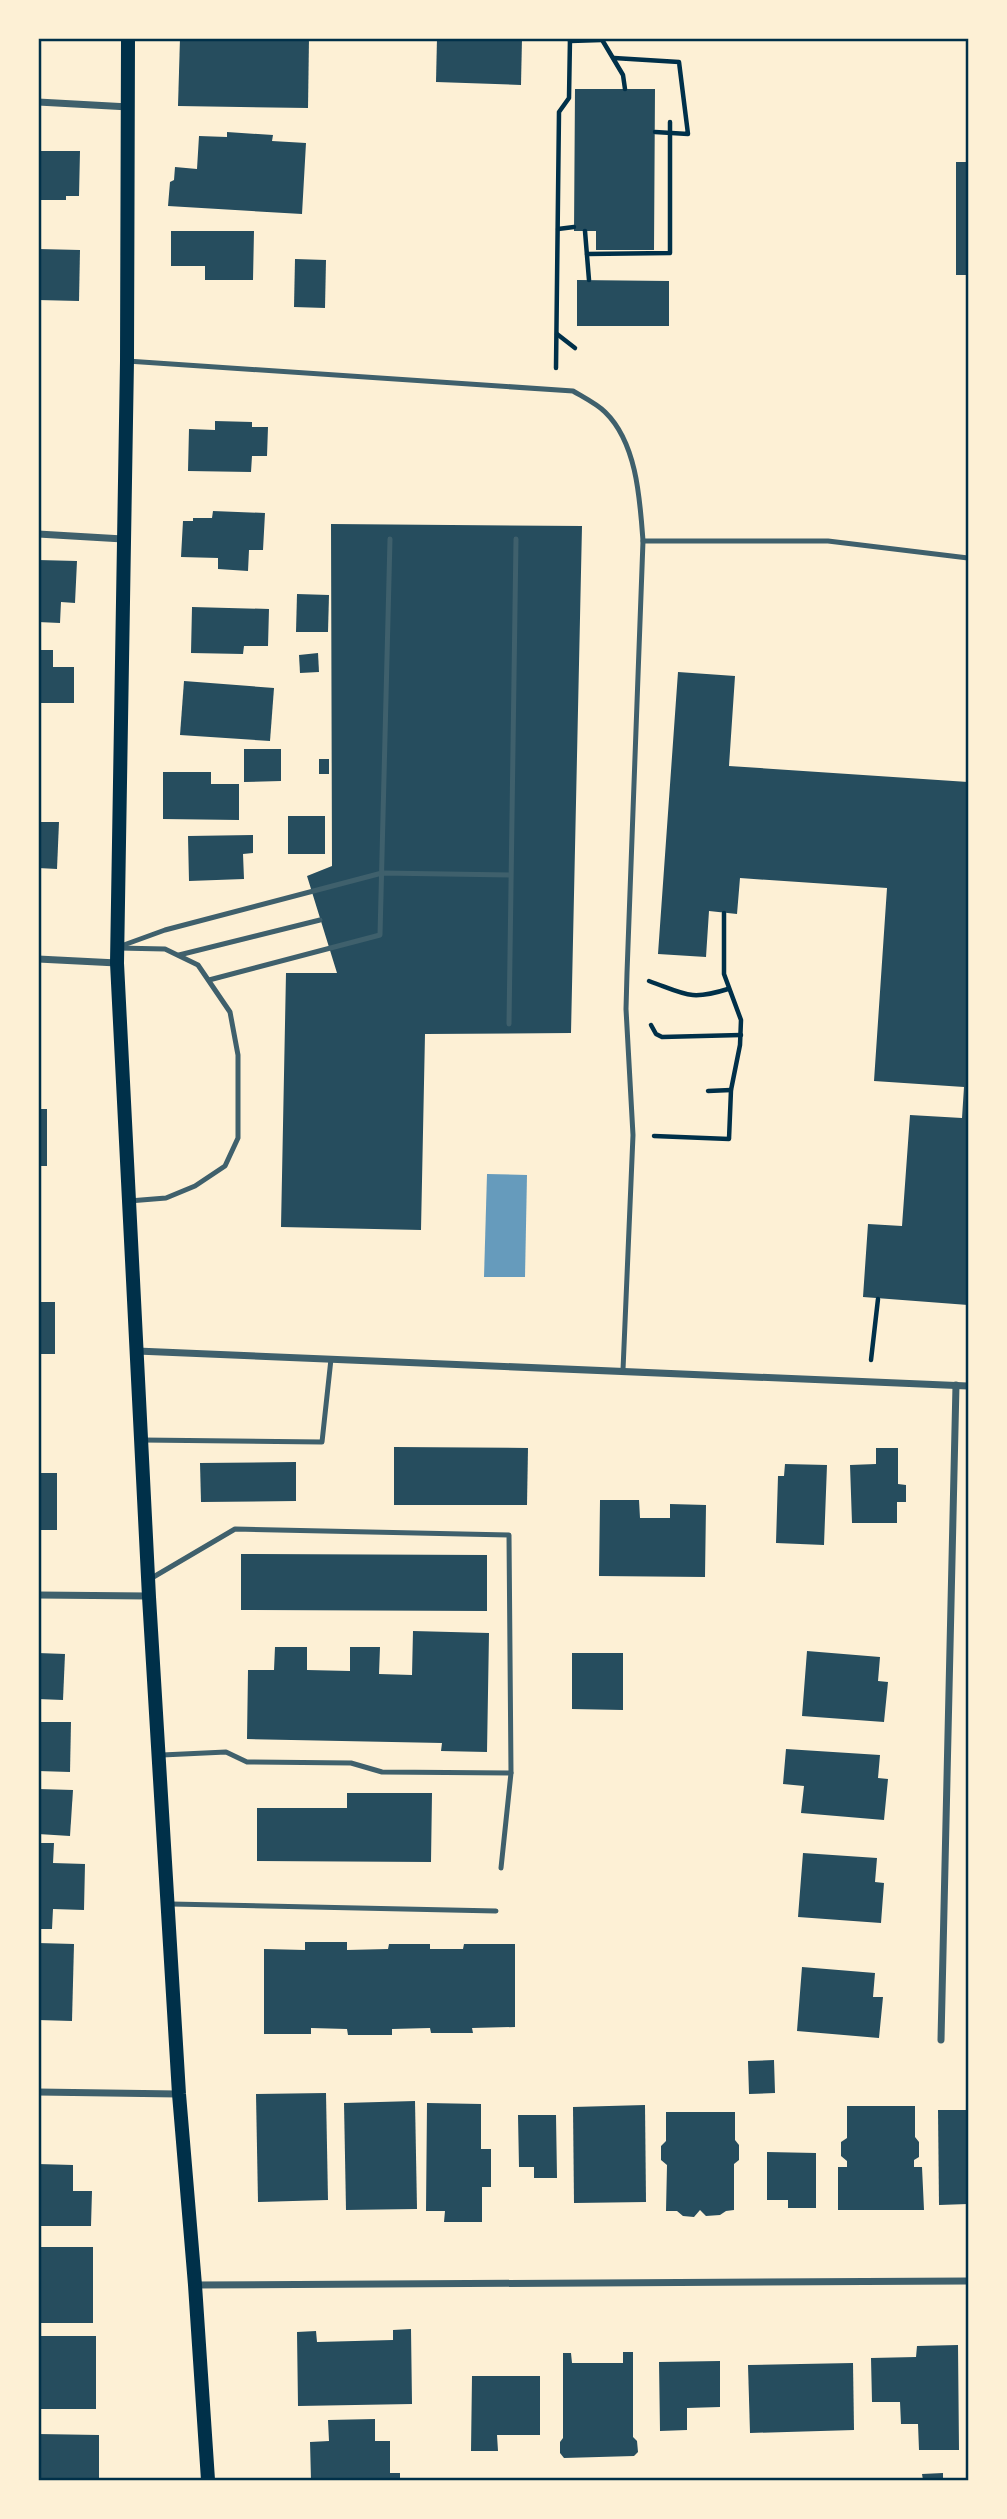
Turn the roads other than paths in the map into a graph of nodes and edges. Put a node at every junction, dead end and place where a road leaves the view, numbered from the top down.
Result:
1 (128, 38) edge
2 (38, 102) edge
3 (130, 107) junction
4 (127, 360) junction
5 (38, 534) edge
6 (124, 539) junction
7 (390, 539) dead end
8 (516, 539) dead end
9 (643, 541) junction
10 (968, 558) edge
11 (382, 873) junction
12 (510, 876) junction
13 (320, 920) dead end
14 (118, 948) junction
15 (179, 955) junction
16 (38, 959) edge
17 (117, 963) junction
18 (209, 980) junction
19 (509, 1024) dead end
20 (128, 1202) junction
21 (137, 1351) junction
22 (331, 1359) junction
23 (623, 1370) junction
24 (956, 1385) junction
25 (968, 1386) edge
26 (142, 1440) junction
27 (148, 1580) junction
28 (38, 1595) edge
29 (149, 1597) junction
30 (159, 1755) junction
31 (511, 1773) junction
32 (501, 1868) dead end
33 (167, 1904) junction
34 (496, 1911) dead end
35 (941, 2040) dead end
36 (38, 2092) edge
37 (179, 2094) junction
38 (968, 2281) edge
39 (195, 2285) junction
40 (208, 2480) edge

1 - 3 main road
2 - 3 street
3 - 4 main road
4 - 6 main road
4 - 9 lane
5 - 6 street
6 - 14 main road
7 - 11 lane
8 - 12 lane
9 - 10 lane
9 - 23 lane
11 - 12 lane
11 - 14 lane
11 - 18 lane
12 - 19 lane
13 - 15 lane
14 - 15 lane
14 - 17 main road
15 - 18 lane
16 - 17 street
17 - 20 main road
18 - 20 lane
20 - 21 main road
21 - 22 street
21 - 26 main road
22 - 23 street
22 - 26 lane
23 - 24 street
24 - 25 street
24 - 35 street
26 - 27 main road
27 - 29 main road
27 - 31 lane
28 - 29 street
29 - 30 main road
30 - 31 lane
30 - 33 main road
31 - 32 lane
33 - 34 lane
33 - 37 main road
36 - 37 street
37 - 39 main road
38 - 39 street
39 - 40 main road

